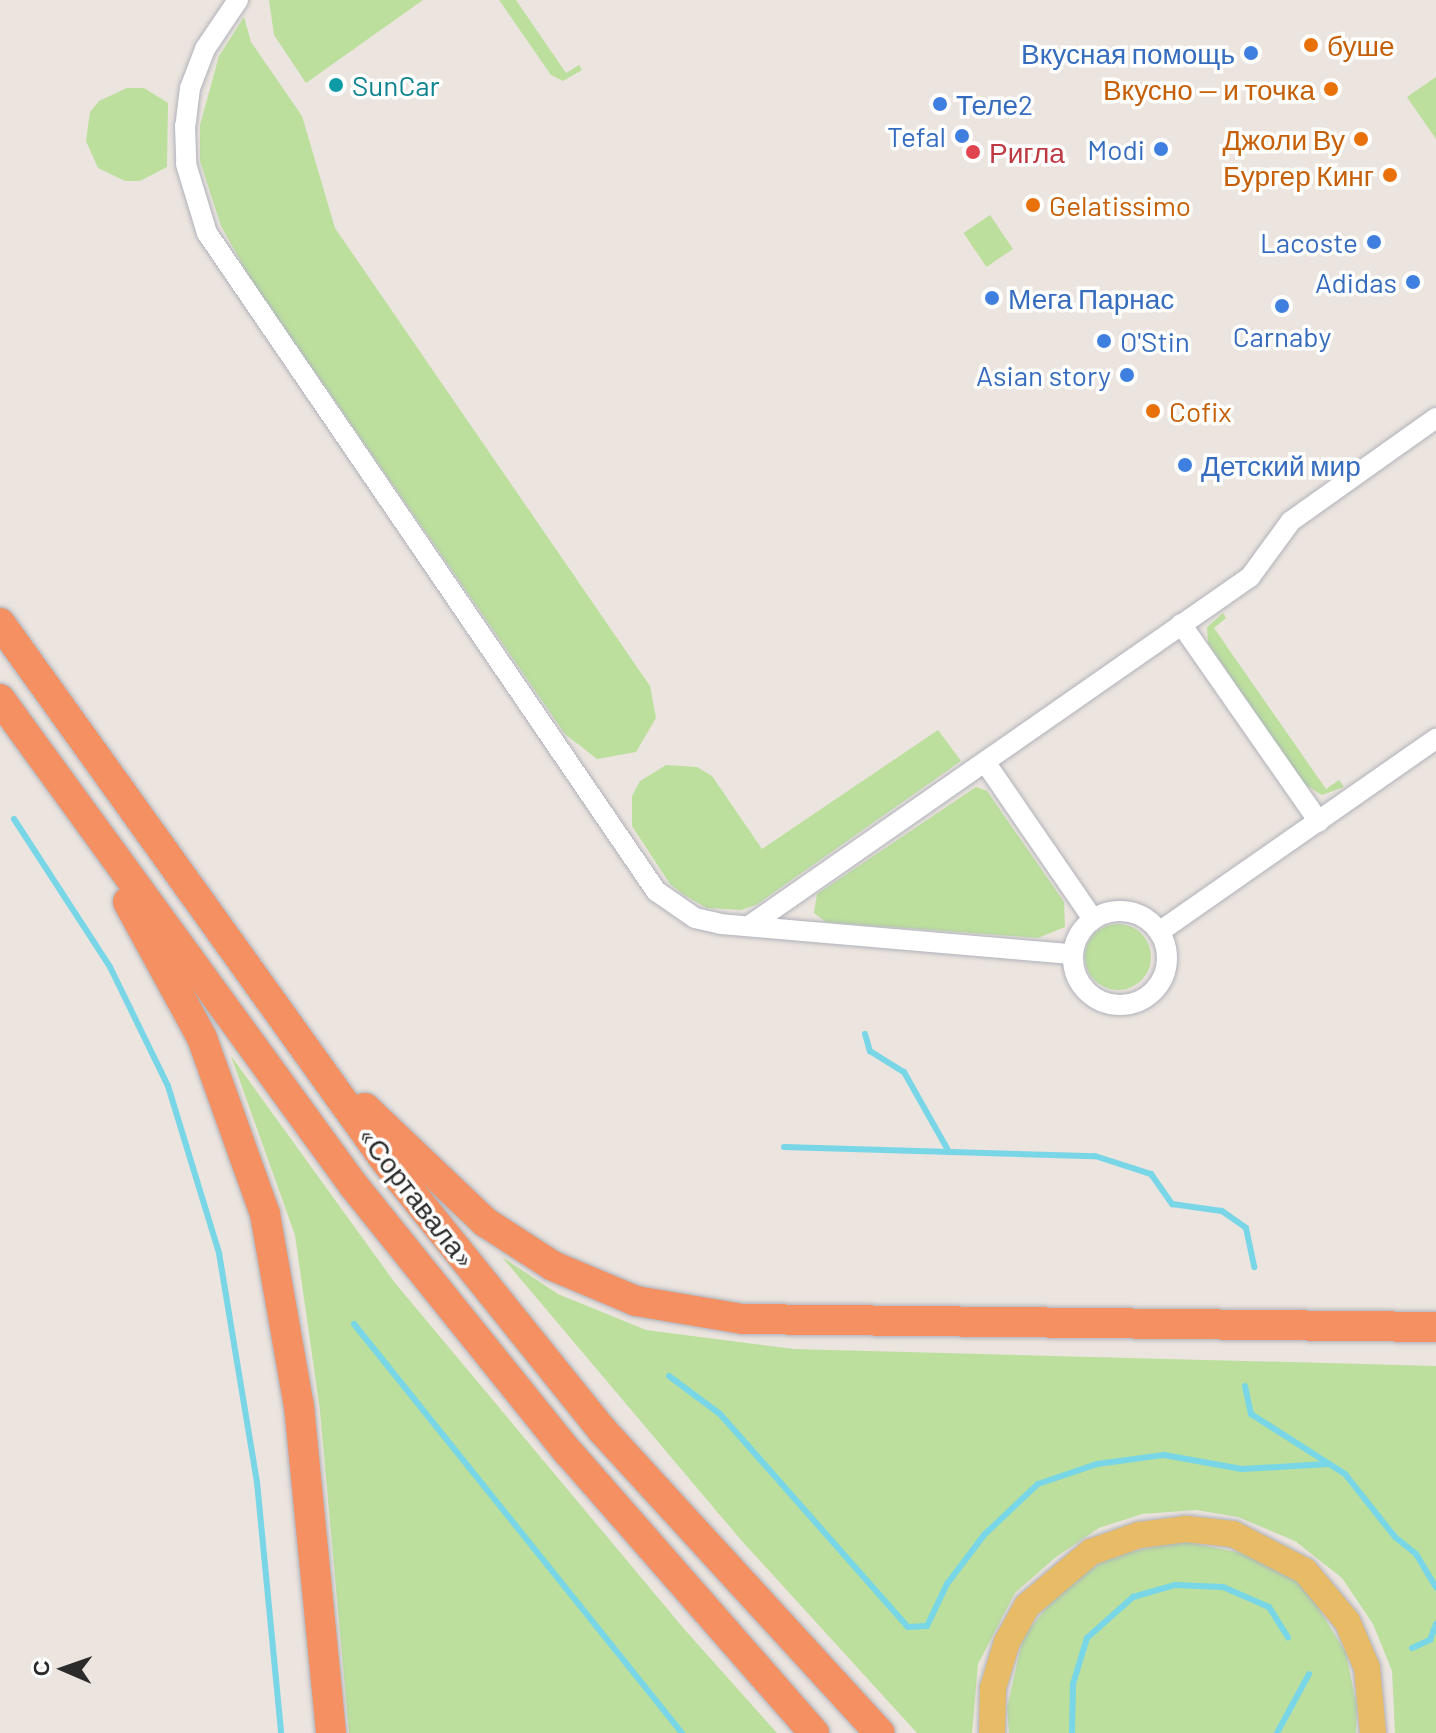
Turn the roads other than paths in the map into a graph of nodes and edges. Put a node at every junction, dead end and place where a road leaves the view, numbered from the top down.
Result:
1 (238, 0) edge
2 (1436, 418) edge
3 (0, 623) edge
4 (1181, 624) junction
5 (0, 699) edge
6 (1436, 739) edge
7 (985, 762) junction
8 (67, 792) junction
9 (1319, 822) junction
10 (1093, 919) junction
11 (749, 926) junction
12 (1159, 932) junction
13 (1073, 954) junction
14 (324, 1074) junction
15 (1436, 1327) edge
16 (331, 1733) edge
17 (814, 1733) edge
18 (880, 1733) edge
19 (992, 1733) edge
20 (1373, 1733) edge

1 - 11 street
2 - 4 street
3 - 14 highway, «Сортавала»
4 - 7 street
4 - 9 street
5 - 8 highway, «Сортавала»
6 - 9 street
7 - 10 street
7 - 11 street
8 - 16 highway
8 - 17 highway, «Сортавала»
9 - 12 street
10 - 12 street
10 - 13 street
11 - 13 street
12 - 13 street
14 - 15 highway
14 - 18 highway, «Сортавала»
19 - 20 main road

